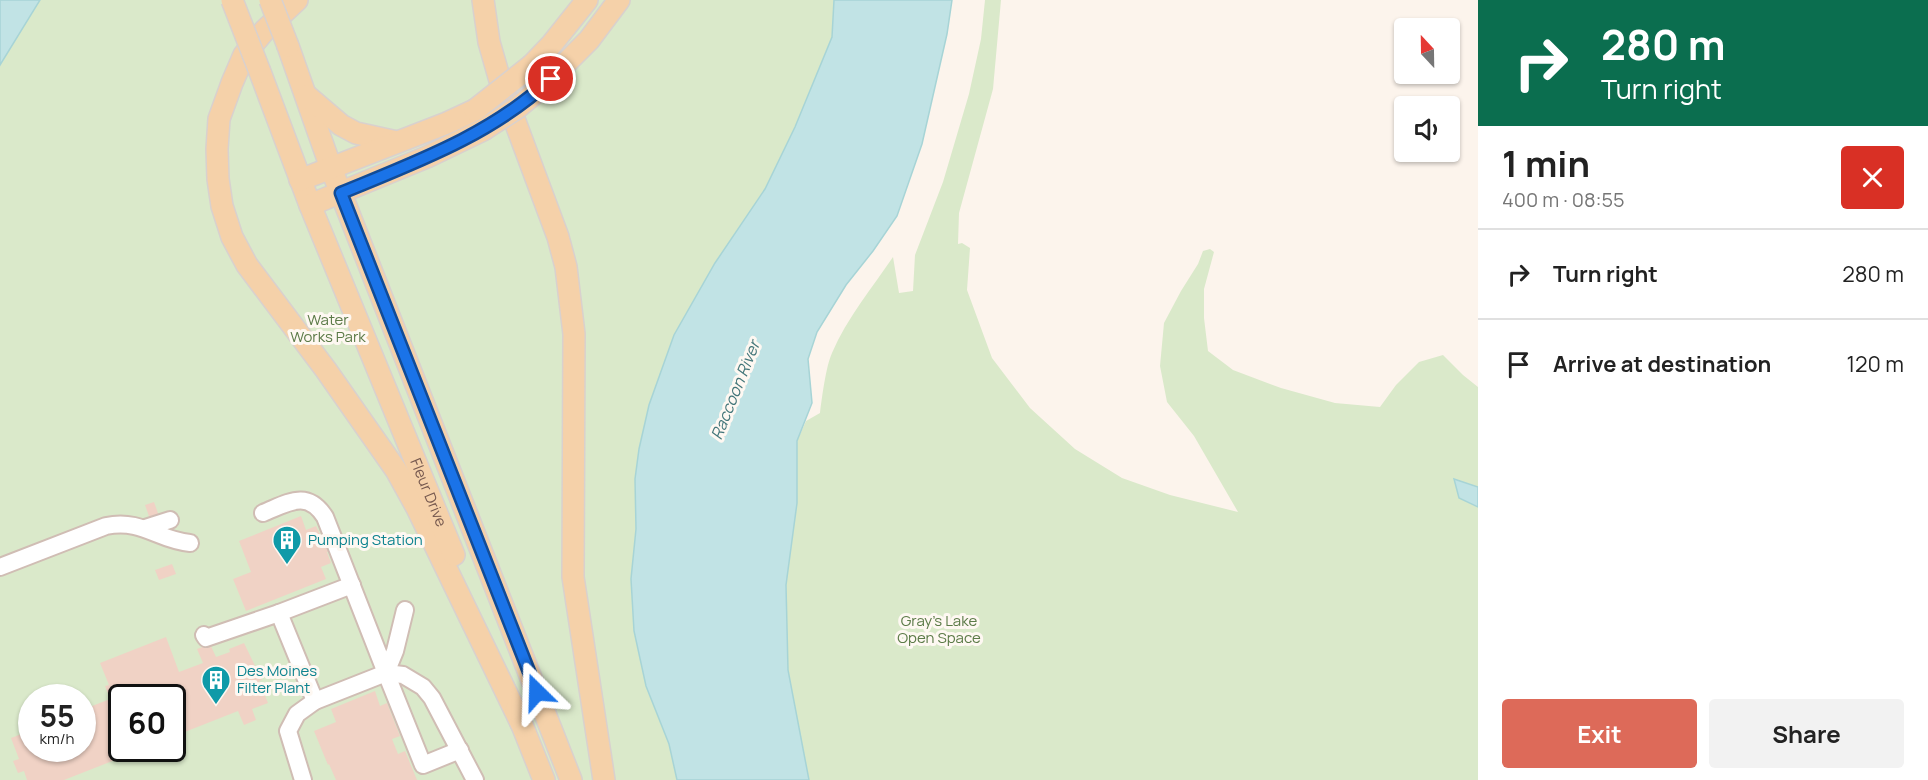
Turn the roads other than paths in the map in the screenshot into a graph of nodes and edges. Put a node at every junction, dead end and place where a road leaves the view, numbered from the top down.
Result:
1 (232, 0) edge
2 (270, 0) edge
3 (297, 0) edge
4 (483, 0) edge
5 (587, 0) edge
6 (619, 0) edge
7 (304, 94) junction
8 (398, 142) junction
9 (331, 168) junction
10 (300, 180) junction
11 (341, 193) junction
12 (310, 205) junction
13 (263, 513) dead end
14 (170, 520) dead end
15 (145, 528) junction
16 (190, 543) dead end
17 (0, 567) edge
18 (352, 585) junction
19 (405, 610) dead end
20 (279, 613) junction
21 (204, 635) dead end
22 (386, 673) junction
23 (315, 701) junction
24 (521, 723) junction
25 (460, 750) junction
26 (303, 780) edge
27 (475, 780) edge
28 (544, 780) edge
29 (571, 780) edge
30 (604, 780) edge

1 - 10 main road, Fleur Drive, bridge
2 - 7 main road, Fleur Drive, bridge
3 - 24 main road
4 - 30 main road
5 - 8 main road, bridge
6 - 11 main road, bridge
7 - 8 main road
7 - 9 main road, Fleur Drive
8 - 9 main road
9 - 10 main road
9 - 11 main road, Fleur Drive
10 - 12 main road, Fleur Drive
11 - 12 main road
11 - 29 main road, Fleur Drive
12 - 24 main road, Fleur Drive
13 - 18 lane
14 - 15 lane
15 - 16 lane
15 - 17 lane
18 - 20 lane
18 - 22 lane
19 - 22 lane
20 - 21 lane
20 - 23 lane
22 - 23 lane
22 - 25 lane
22 - 25 lane
23 - 26 lane
24 - 28 main road, Fleur Drive
25 - 27 lane

